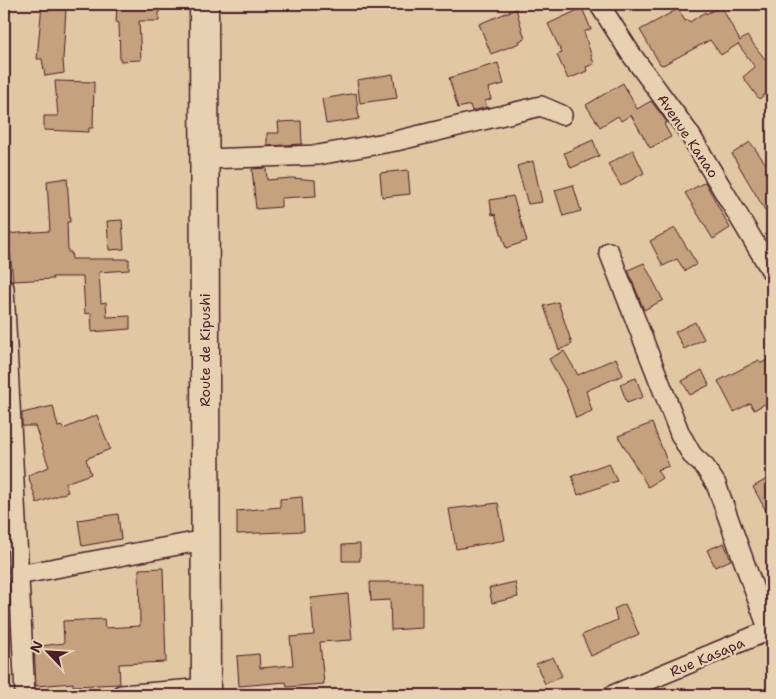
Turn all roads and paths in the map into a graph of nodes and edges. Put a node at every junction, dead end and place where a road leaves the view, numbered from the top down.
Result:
1 (204, 4) edge
2 (599, 4) edge
3 (562, 115) dead end
4 (204, 159) junction
5 (609, 252) dead end
6 (772, 272) edge
7 (4, 288) edge
8 (205, 540) junction
9 (18, 575) junction
10 (770, 630) edge
11 (206, 692) edge
12 (24, 695) edge
13 (121, 695) edge
14 (613, 695) edge

1 - 4 main road, Route de Kipushi
2 - 6 street, Avenue Kanao
3 - 4 street
4 - 8 main road, Route de Kipushi
5 - 10 street
7 - 9 street
8 - 9 street
8 - 11 main road, Route de Kipushi
9 - 12 street
10 - 14 street, Rue Kasapa
11 - 13 street

